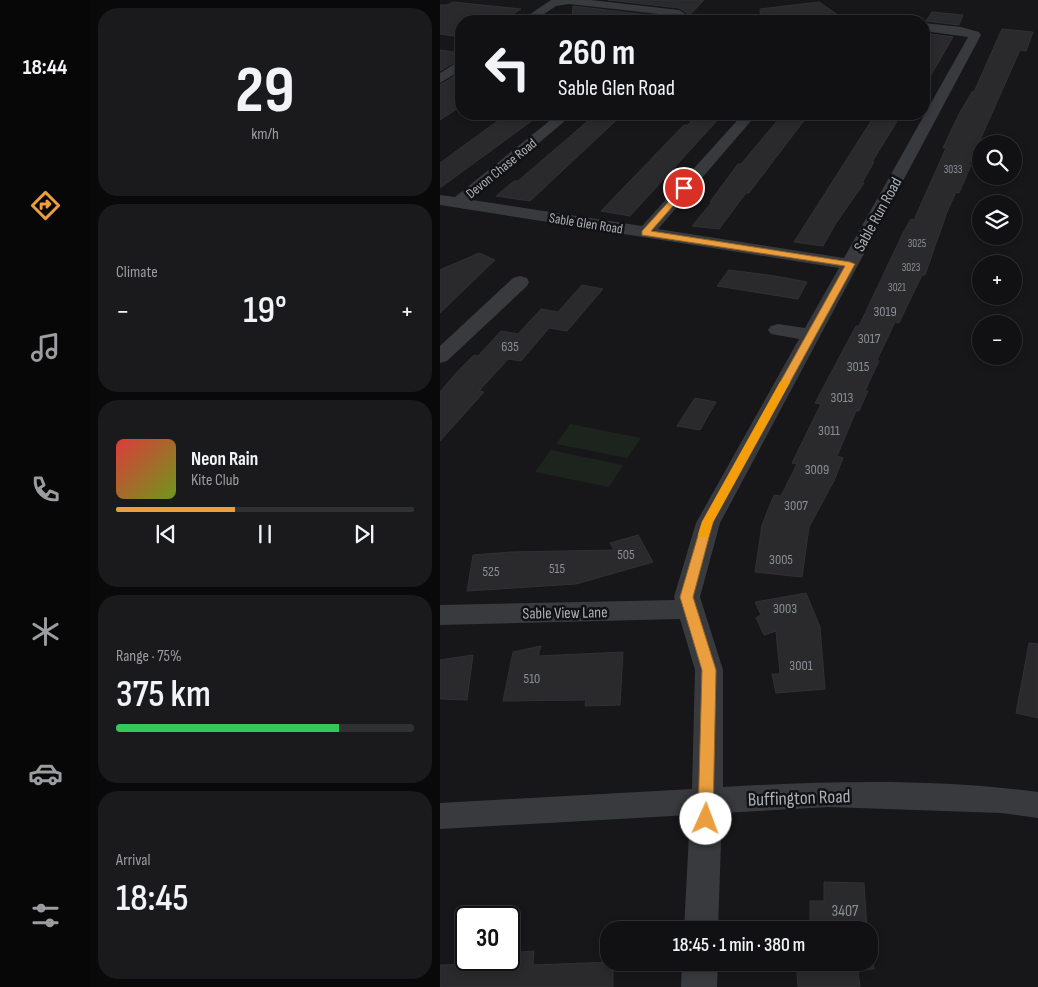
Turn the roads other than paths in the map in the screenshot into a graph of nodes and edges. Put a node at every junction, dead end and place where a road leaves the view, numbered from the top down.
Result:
1 (535, 15) edge
2 (682, 15) edge
3 (930, 28) edge
4 (455, 68) edge
5 (440, 79) edge
6 (930, 117) edge
7 (559, 120) edge
8 (745, 120) edge
9 (929, 120) edge
10 (440, 200) edge
11 (458, 203) junction
12 (645, 233) junction
13 (850, 264) junction
14 (520, 282) dead end
15 (778, 330) dead end
16 (811, 335) junction
17 (440, 357) edge
18 (690, 609) junction
19 (440, 615) edge
20 (707, 801) junction
21 (1038, 805) edge
22 (440, 816) edge
23 (700, 921) edge
24 (700, 971) edge
25 (699, 987) edge

1 - 2 street
3 - 6 street, Sable Run Road
4 - 5 street
7 - 11 street, Devon Chase Road
8 - 12 street
9 - 13 street, Sable Run Road
10 - 11 street, Sable Glen Road
11 - 12 street, Sable Glen Road
12 - 13 street, Sable Glen Road
13 - 16 street, Sable Run Road
14 - 17 street
15 - 16 street
16 - 18 street, Sable Run Road
18 - 19 street, Sable View Lane
18 - 20 street, Sable Run Road
20 - 21 street, Buffington Road
20 - 22 street, Buffington Road
20 - 23 street, Sable Run Road
24 - 25 street

